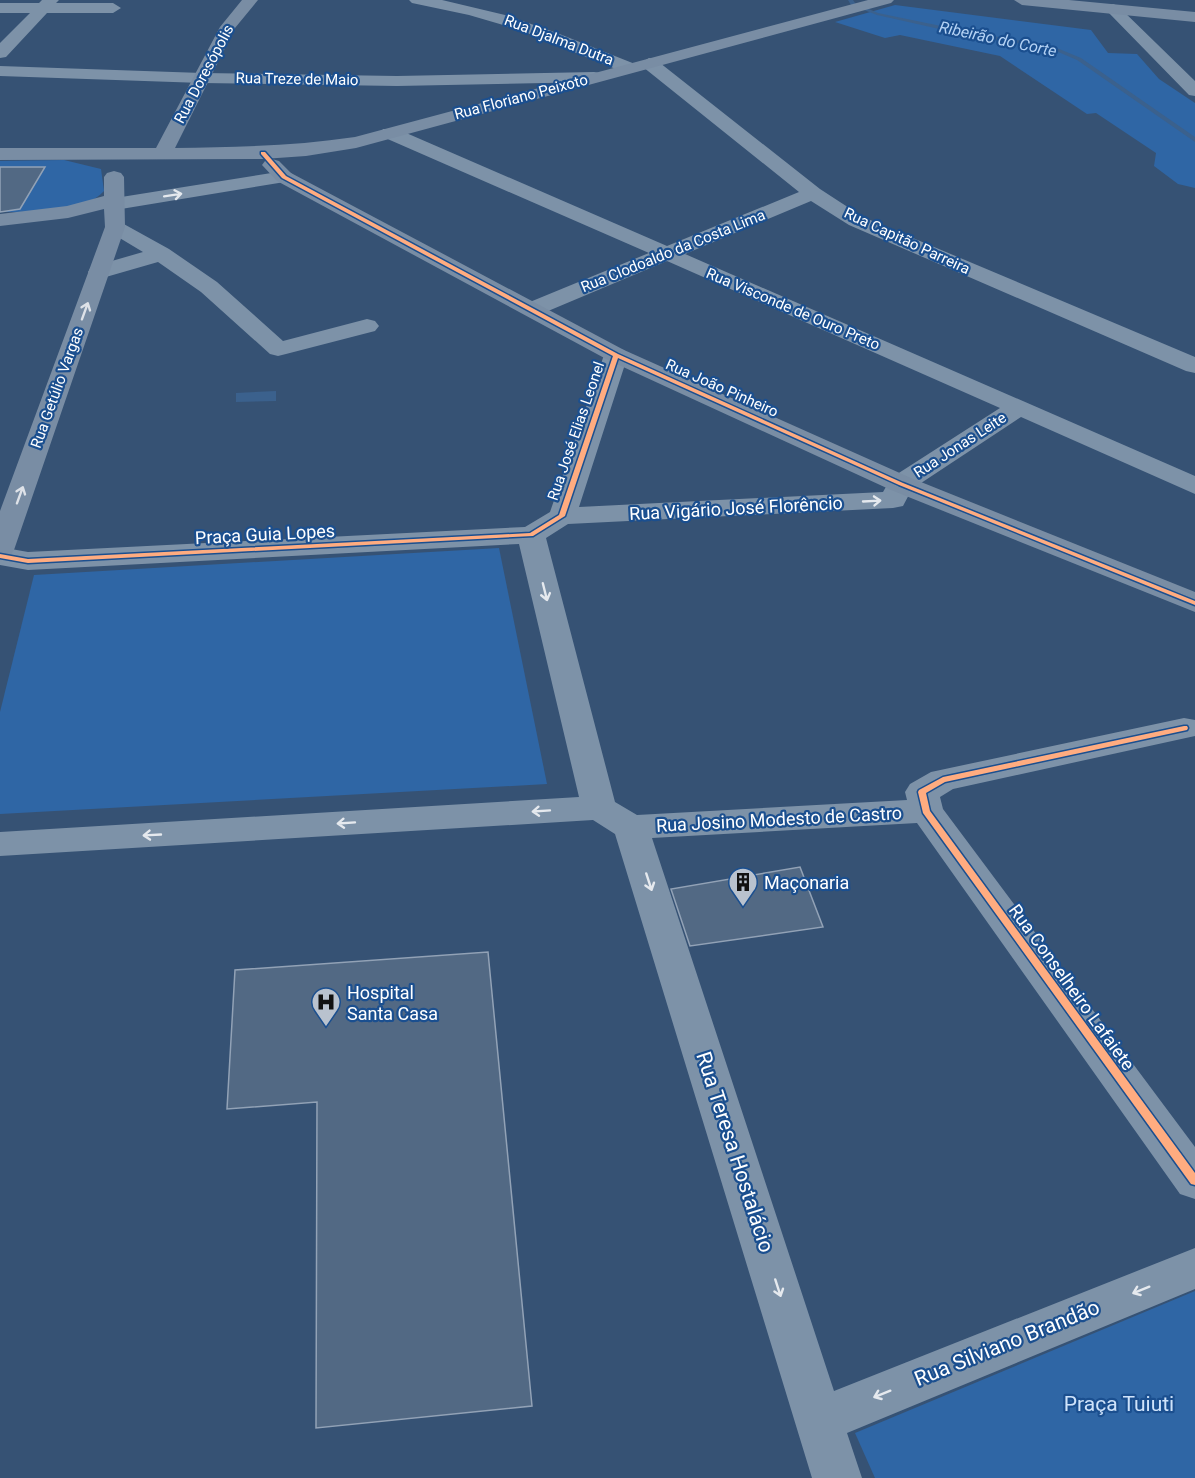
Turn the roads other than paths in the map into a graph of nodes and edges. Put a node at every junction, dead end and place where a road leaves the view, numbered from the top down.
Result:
1 (250, 0) edge
2 (417, 0) edge
3 (886, 0) edge
4 (1022, 0) edge
5 (1048, 0) edge
6 (47, 4) edge
7 (1068, 4) junction
8 (0, 8) edge
9 (113, 8) dead end
10 (1113, 9) junction
11 (1195, 17) edge
12 (0, 53) edge
13 (639, 65) junction
14 (0, 71) edge
15 (594, 77) junction
16 (201, 78) junction
17 (1191, 84) edge
18 (390, 133) junction
19 (156, 152) junction
20 (0, 154) edge
21 (278, 161) junction
22 (114, 168) junction
23 (813, 193) junction
24 (115, 210) junction
25 (0, 221) edge
26 (665, 253) junction
27 (160, 254) junction
28 (99, 272) junction
29 (533, 309) junction
30 (367, 326) dead end
31 (616, 355) junction
32 (1195, 366) edge
33 (1019, 406) junction
34 (901, 484) junction
35 (1195, 486) edge
36 (561, 516) junction
37 (531, 535) junction
38 (5, 563) edge
39 (1195, 603) edge
40 (1184, 728) dead end
41 (926, 811) junction
42 (615, 817) junction
43 (0, 844) edge
44 (1195, 1181) edge
45 (1195, 1268) edge
46 (820, 1420) junction
47 (837, 1478) edge

1 - 16 street, Rua Doresópolis
2 - 13 street, Rua Djalma Dutra
3 - 13 street, Rua Floriano Peixoto
4 - 7 street
5 - 7 street
6 - 8 street
6 - 9 street
6 - 12 street
7 - 10 street
10 - 11 street
10 - 17 street
13 - 15 street, Rua Floriano Peixoto
13 - 23 street, Rua Capitão Parreira
14 - 16 street, Rua Treze de Maio
15 - 16 street, Rua Treze de Maio
15 - 18 street, Rua Floriano Peixoto
16 - 19 street, Rua Doresópolis
18 - 21 street, Rua Floriano Peixoto
18 - 26 street, Rua Visconde de Ouro Preto
19 - 20 street
19 - 21 street
19 - 22 street
20 - 22 street
24 -> 21 street
21 - 29 street, Rua João Pinheiro
22 - 24 street
23 - 26 street, Rua Clodoaldo da Costa Lima
23 - 32 street, Rua Capitão Parreira
24 - 25 street
24 - 27 street
24 - 28 street, Rua Getúlio Vargas
26 - 29 street, Rua Clodoaldo da Costa Lima
26 - 33 street, Rua Visconde de Ouro Preto
27 - 28 street
27 - 30 street
38 -> 28 street, Rua Getúlio Vargas
29 - 31 street, Rua João Pinheiro
31 - 34 street, Rua João Pinheiro
31 - 36 street, Rua José Elias Leonel
33 - 34 street, Rua Jonas Leite
33 - 35 street, Rua Visconde de Ouro Preto
36 -> 34 street, Rua Vigário José Florêncio
34 - 39 street, Rua João Pinheiro
36 - 37 street, Rua José Elias Leonel
37 - 38 street, Praça Guia Lopes
37 -> 42 street
40 - 41 street, Rua Josino Modesto de Castro
41 - 42 street, Rua Josino Modesto de Castro
41 - 44 street, Rua Conselheiro Lafaiete
42 -> 43 street
42 -> 46 street, Rua Teresa Hostalácio
45 -> 46 street, Rua Silviano Brandão
46 - 47 street, Rua Teresa Hostalácio

